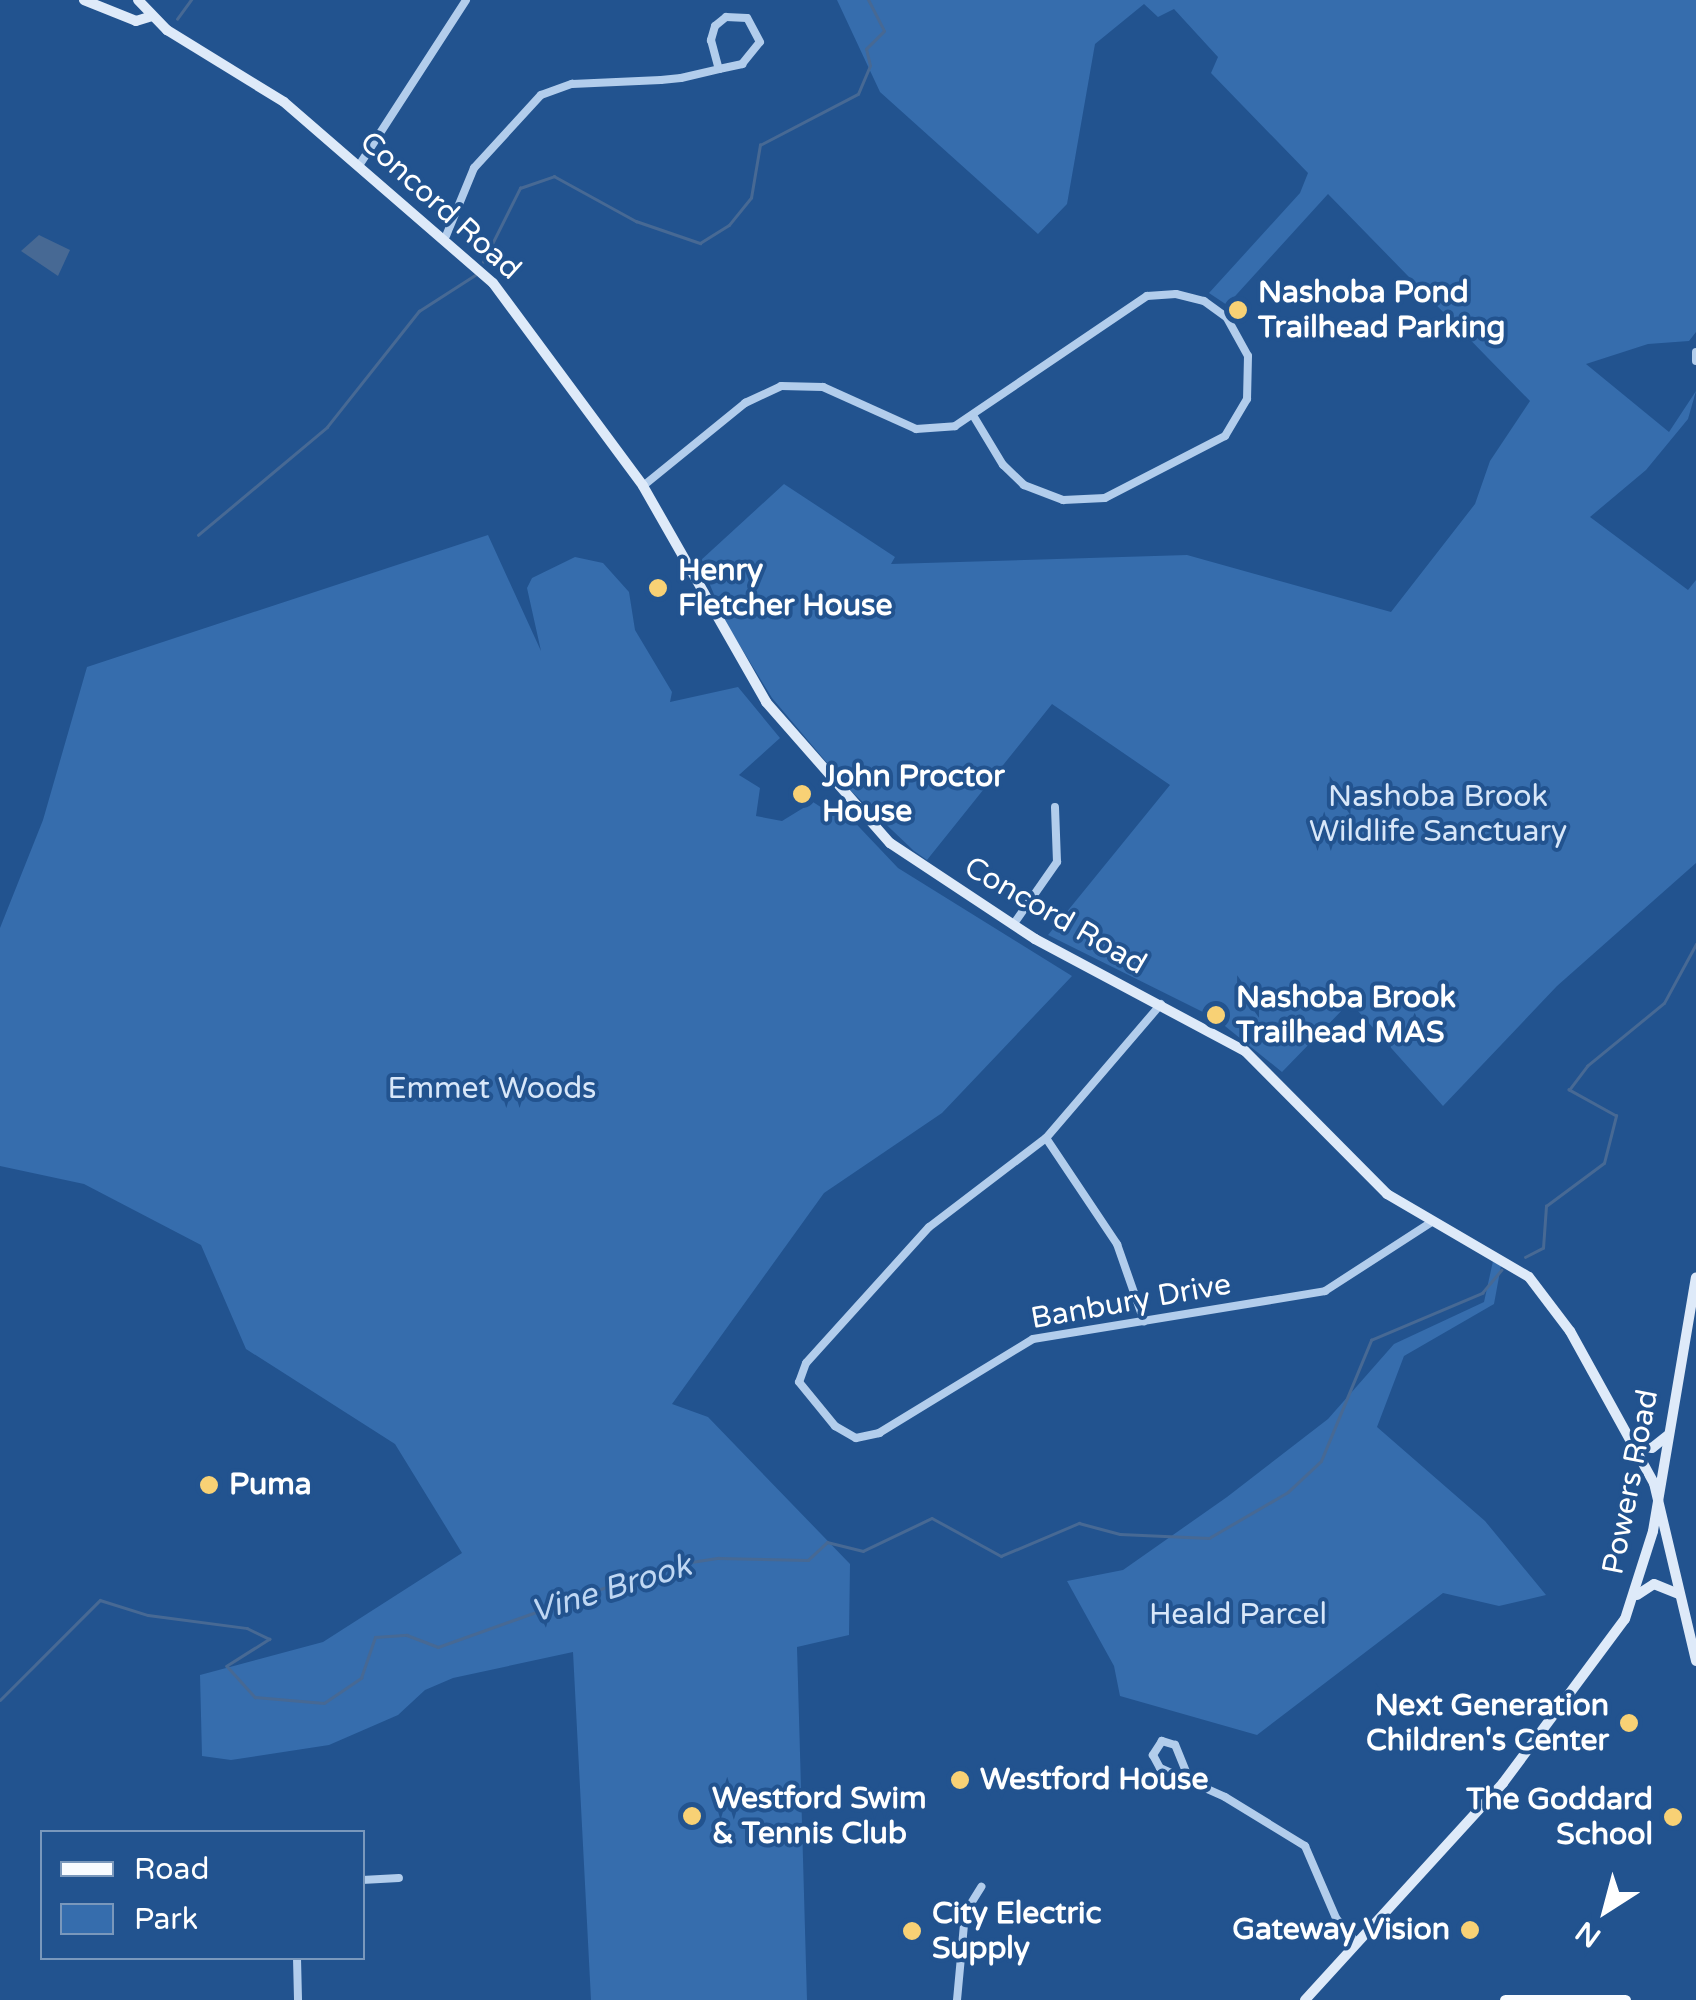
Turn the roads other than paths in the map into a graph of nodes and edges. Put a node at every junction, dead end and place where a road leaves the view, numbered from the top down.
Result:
1 (84, 0) edge
2 (138, 0) edge
3 (466, 0) edge
4 (152, 16) junction
5 (719, 69) junction
6 (360, 164) junction
7 (446, 236) junction
8 (1696, 352) edge
9 (1696, 360) edge
10 (974, 417) junction
11 (643, 486) junction
12 (1056, 807) dead end
13 (1013, 925) junction
14 (1161, 1004) junction
15 (1046, 1138) junction
16 (1430, 1223) junction
17 (1696, 1278) edge
18 (1144, 1320) junction
19 (1668, 1435) junction
20 (1634, 1445) junction
21 (1659, 1497) junction
22 (1680, 1594) junction
23 (1633, 1600) junction
24 (1696, 1662) edge
25 (1189, 1779) junction
26 (398, 1878) dead end
27 (365, 1880) edge
28 (981, 1886) dead end
29 (1358, 1942) junction
30 (296, 1960) edge
31 (298, 2000) edge
32 (957, 2000) edge
33 (1306, 2000) edge
34 (1505, 2000) edge
35 (1625, 2000) edge

1 - 4 main road
2 - 4 main road, Concord Road
3 - 6 street
4 - 6 main road, Concord Road
5 - 5 street
5 - 7 street
6 - 7 main road, Concord Road
7 - 11 main road, Concord Road
8 - 9 street
10 - 10 street
10 - 11 street
11 - 13 main road, Concord Road
12 - 13 street
13 - 14 main road, Concord Road
14 - 15 street, Banbury Drive
14 - 16 main road, Concord Road
15 - 18 street
15 - 18 street, Banbury Drive
16 - 18 street, Banbury Drive
16 - 20 main road, Concord Road
17 - 19 main road, Powers Road
19 - 20 main road
19 - 21 main road, Powers Road
20 - 21 main road, Concord Road
21 - 22 main road, Concord Road
21 - 23 main road, Powers Road
22 - 23 main road
22 - 24 main road, Concord Road
23 - 29 main road, Powers Road
25 - 25 street
25 - 29 street
26 - 27 street
28 - 32 street
29 - 33 main road, Powers Road
30 - 31 street
34 - 35 main road

